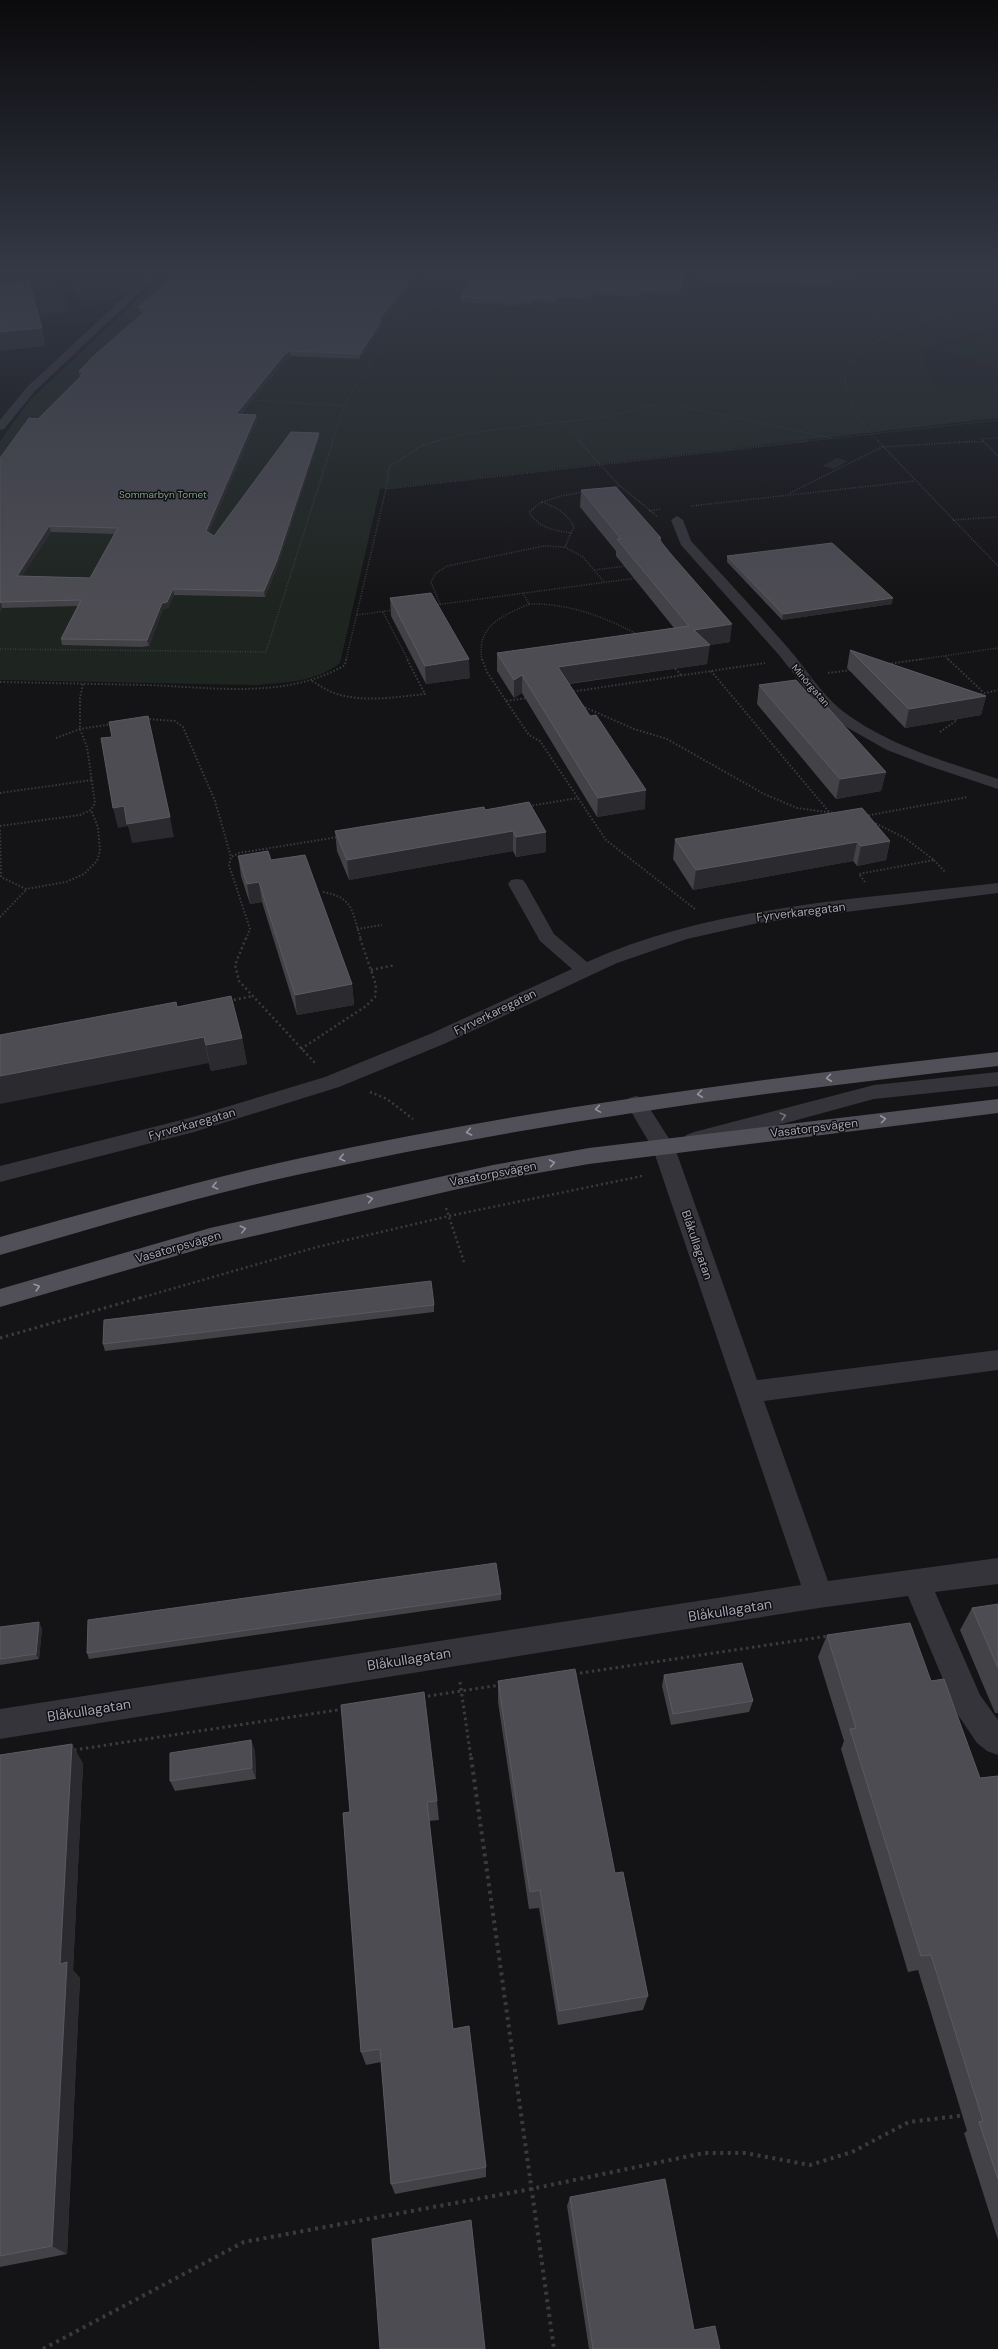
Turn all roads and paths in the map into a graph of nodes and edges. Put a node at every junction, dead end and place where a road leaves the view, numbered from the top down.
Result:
1 (39, 382) edge
2 (359, 382) edge
3 (847, 382) edge
4 (31, 389) junction
5 (71, 391) edge
6 (245, 399) edge
7 (344, 405) junction
8 (349, 406) dead end
9 (998, 420) edge
10 (562, 422) junction
11 (0, 427) edge
12 (870, 434) junction
13 (834, 438) junction
14 (998, 438) edge
15 (983, 441) junction
16 (882, 447) junction
17 (998, 456) edge
18 (599, 464) junction
19 (915, 481) junction
20 (621, 486) junction
21 (605, 488) edge
22 (386, 489) junction
23 (590, 491) edge
24 (787, 494) junction
25 (541, 502) junction
26 (687, 506) dead end
27 (664, 509) dead end
28 (649, 510) junction
29 (998, 517) edge
30 (677, 520) joint
31 (953, 520) junction
32 (571, 532) junction
33 (565, 547) junction
34 (631, 565) edge
35 (998, 566) edge
36 (594, 570) junction
37 (642, 577) edge
38 (604, 582) junction
39 (523, 593) junction
40 (440, 604) junction
41 (529, 604) junction
42 (433, 605) edge
43 (397, 610) edge
44 (383, 612) junction
45 (357, 615) junction
46 (644, 637) edge
47 (106, 643) edge
48 (998, 648) edge
49 (0, 649) edge
50 (103, 650) junction
51 (945, 656) junction
52 (789, 659) junction
53 (672, 664) edge
54 (882, 665) edge
55 (858, 669) edge
56 (711, 671) junction
57 (681, 675) junction
58 (802, 677) junction
59 (311, 681) junction
60 (0, 682) edge
61 (83, 684) junction
62 (998, 690) edge
63 (570, 692) edge
64 (983, 692) junction
65 (974, 696) edge
66 (534, 697) edge
67 (506, 701) junction
68 (578, 703) edge
69 (952, 716) edge
70 (142, 719) edge
71 (119, 723) edge
72 (80, 729) junction
73 (940, 732) dead end
74 (56, 738) dead end
75 (92, 780) junction
76 (998, 784) edge
77 (0, 793) edge
78 (975, 796) dead end
79 (578, 798) junction
80 (522, 807) edge
81 (91, 810) junction
82 (830, 813) junction
83 (837, 814) edge
84 (866, 819) edge
85 (872, 822) edge
86 (0, 826) edge
87 (0, 830) edge
88 (342, 836) edge
89 (231, 857) junction
90 (516, 884) dead end
91 (998, 888) edge
92 (26, 889) junction
93 (324, 892) dead end
94 (880, 902) junction
95 (0, 916) edge
96 (382, 925) dead end
97 (716, 925) junction
98 (357, 929) junction
99 (395, 965) dead end
100 (371, 970) junction
101 (585, 970) junction
102 (253, 996) junction
103 (222, 1002) edge
104 (301, 1049) junction
105 (998, 1059) edge
106 (868, 1073) junction
107 (998, 1078) edge
108 (332, 1082) junction
109 (636, 1103) junction
110 (998, 1106) edge
111 (664, 1148) junction
112 (0, 1174) edge
113 (642, 1176) dead end
114 (0, 1246) edge
115 (0, 1298) edge
116 (0, 1338) edge
117 (998, 1360) edge
118 (748, 1392) junction
119 (998, 1571) edge
120 (916, 1582) junction
121 (819, 1595) junction
122 (834, 1635) edge
123 (455, 1652) junction
124 (570, 1675) edge
125 (507, 1684) edge
126 (461, 1691) junction
127 (414, 1698) edge
128 (351, 1708) edge
129 (0, 1724) edge
130 (998, 1740) edge
131 (68, 1751) edge
132 (968, 2114) dead end
133 (531, 2189) junction
134 (43, 2349) edge
135 (554, 2349) edge

1 - 4 street
2 - 7 path
3 - 12 path
4 - 5 path
4 - 11 street
6 - 7 path
7 - 8 path
7 - 50 path
9 - 12 path
10 - 13 path
10 - 18 path
10 - 22 path
12 - 13 path
12 - 16 path
13 - 18 path
14 - 15 path
15 - 16 path
15 - 17 path
16 - 19 path
16 - 24 path
18 - 20 path
18 - 22 path
19 - 24 path
19 - 31 path
20 - 21 path
20 - 28 path
22 - 45 path
23 - 25 path
24 - 26 path
25 - 32 path
25 - 32 path
27 - 28 path
28 - 30 path
29 - 31 path
30 - 52 street, Minörgatan
31 - 35 path
32 - 33 path
33 - 36 path
33 - 40 path
34 - 36 path
36 - 38 path
37 - 38 path
38 - 39 path
39 - 40 path
39 - 41 path
40 - 42 path
41 - 46 path
41 - 67 path
43 - 44 path
44 - 45 path
44 - 59 path
45 - 59 path
47 - 50 path
48 - 51 path
49 - 50 path
51 - 54 path
51 - 64 path
52 - 56 path
52 - 58 street, Minörgatan
53 - 57 path
55 - 58 path
56 - 57 path
56 - 82 path
57 - 63 path
58 - 76 street, Minörgatan
59 - 61 path
60 - 61 path
61 - 72 path
62 - 64 path
64 - 65 path
66 - 67 path
67 - 79 path
68 - 82 path
69 - 73 path
70 - 89 path
71 - 72 path
72 - 74 path
72 - 75 path
75 - 77 path
75 - 81 path
78 - 84 path
79 - 80 path
79 - 97 path
81 - 86 path
81 - 92 path
82 - 83 path
85 - 94 path
87 - 92 path
88 - 89 path
89 - 102 path
90 - 101 street
91 - 94 street, Fyrverkaregatan
92 - 95 path
93 - 98 path
94 - 97 street, Fyrverkaregatan
96 - 98 path
97 - 101 street, Fyrverkaregatan
98 - 100 path
99 - 100 path
100 - 104 path
101 - 108 street, Fyrverkaregatan
102 - 103 path
102 - 104 path
104 - 108 path
105 - 106 main road
106 - 107 street
106 -> 109 main road
111 -> 107 street
108 - 112 street, Fyrverkaregatan
109 - 111 street, Blåkullagatan
109 -> 114 main road
111 -> 110 main road, Vasatorpsvägen
115 -> 111 main road, Vasatorpsvägen
111 - 118 street, Blåkullagatan
113 - 116 path
117 - 118 street
118 - 121 street, Blåkullagatan
119 - 120 street, Blåkullagatan
120 - 121 street, Blåkullagatan
120 - 130 street
121 - 123 street, Blåkullagatan
122 - 124 path
123 - 126 path
123 - 129 street, Blåkullagatan
125 - 126 path
126 - 127 path
126 - 133 path
128 - 131 path
132 - 133 path
133 - 134 path
133 - 135 path

